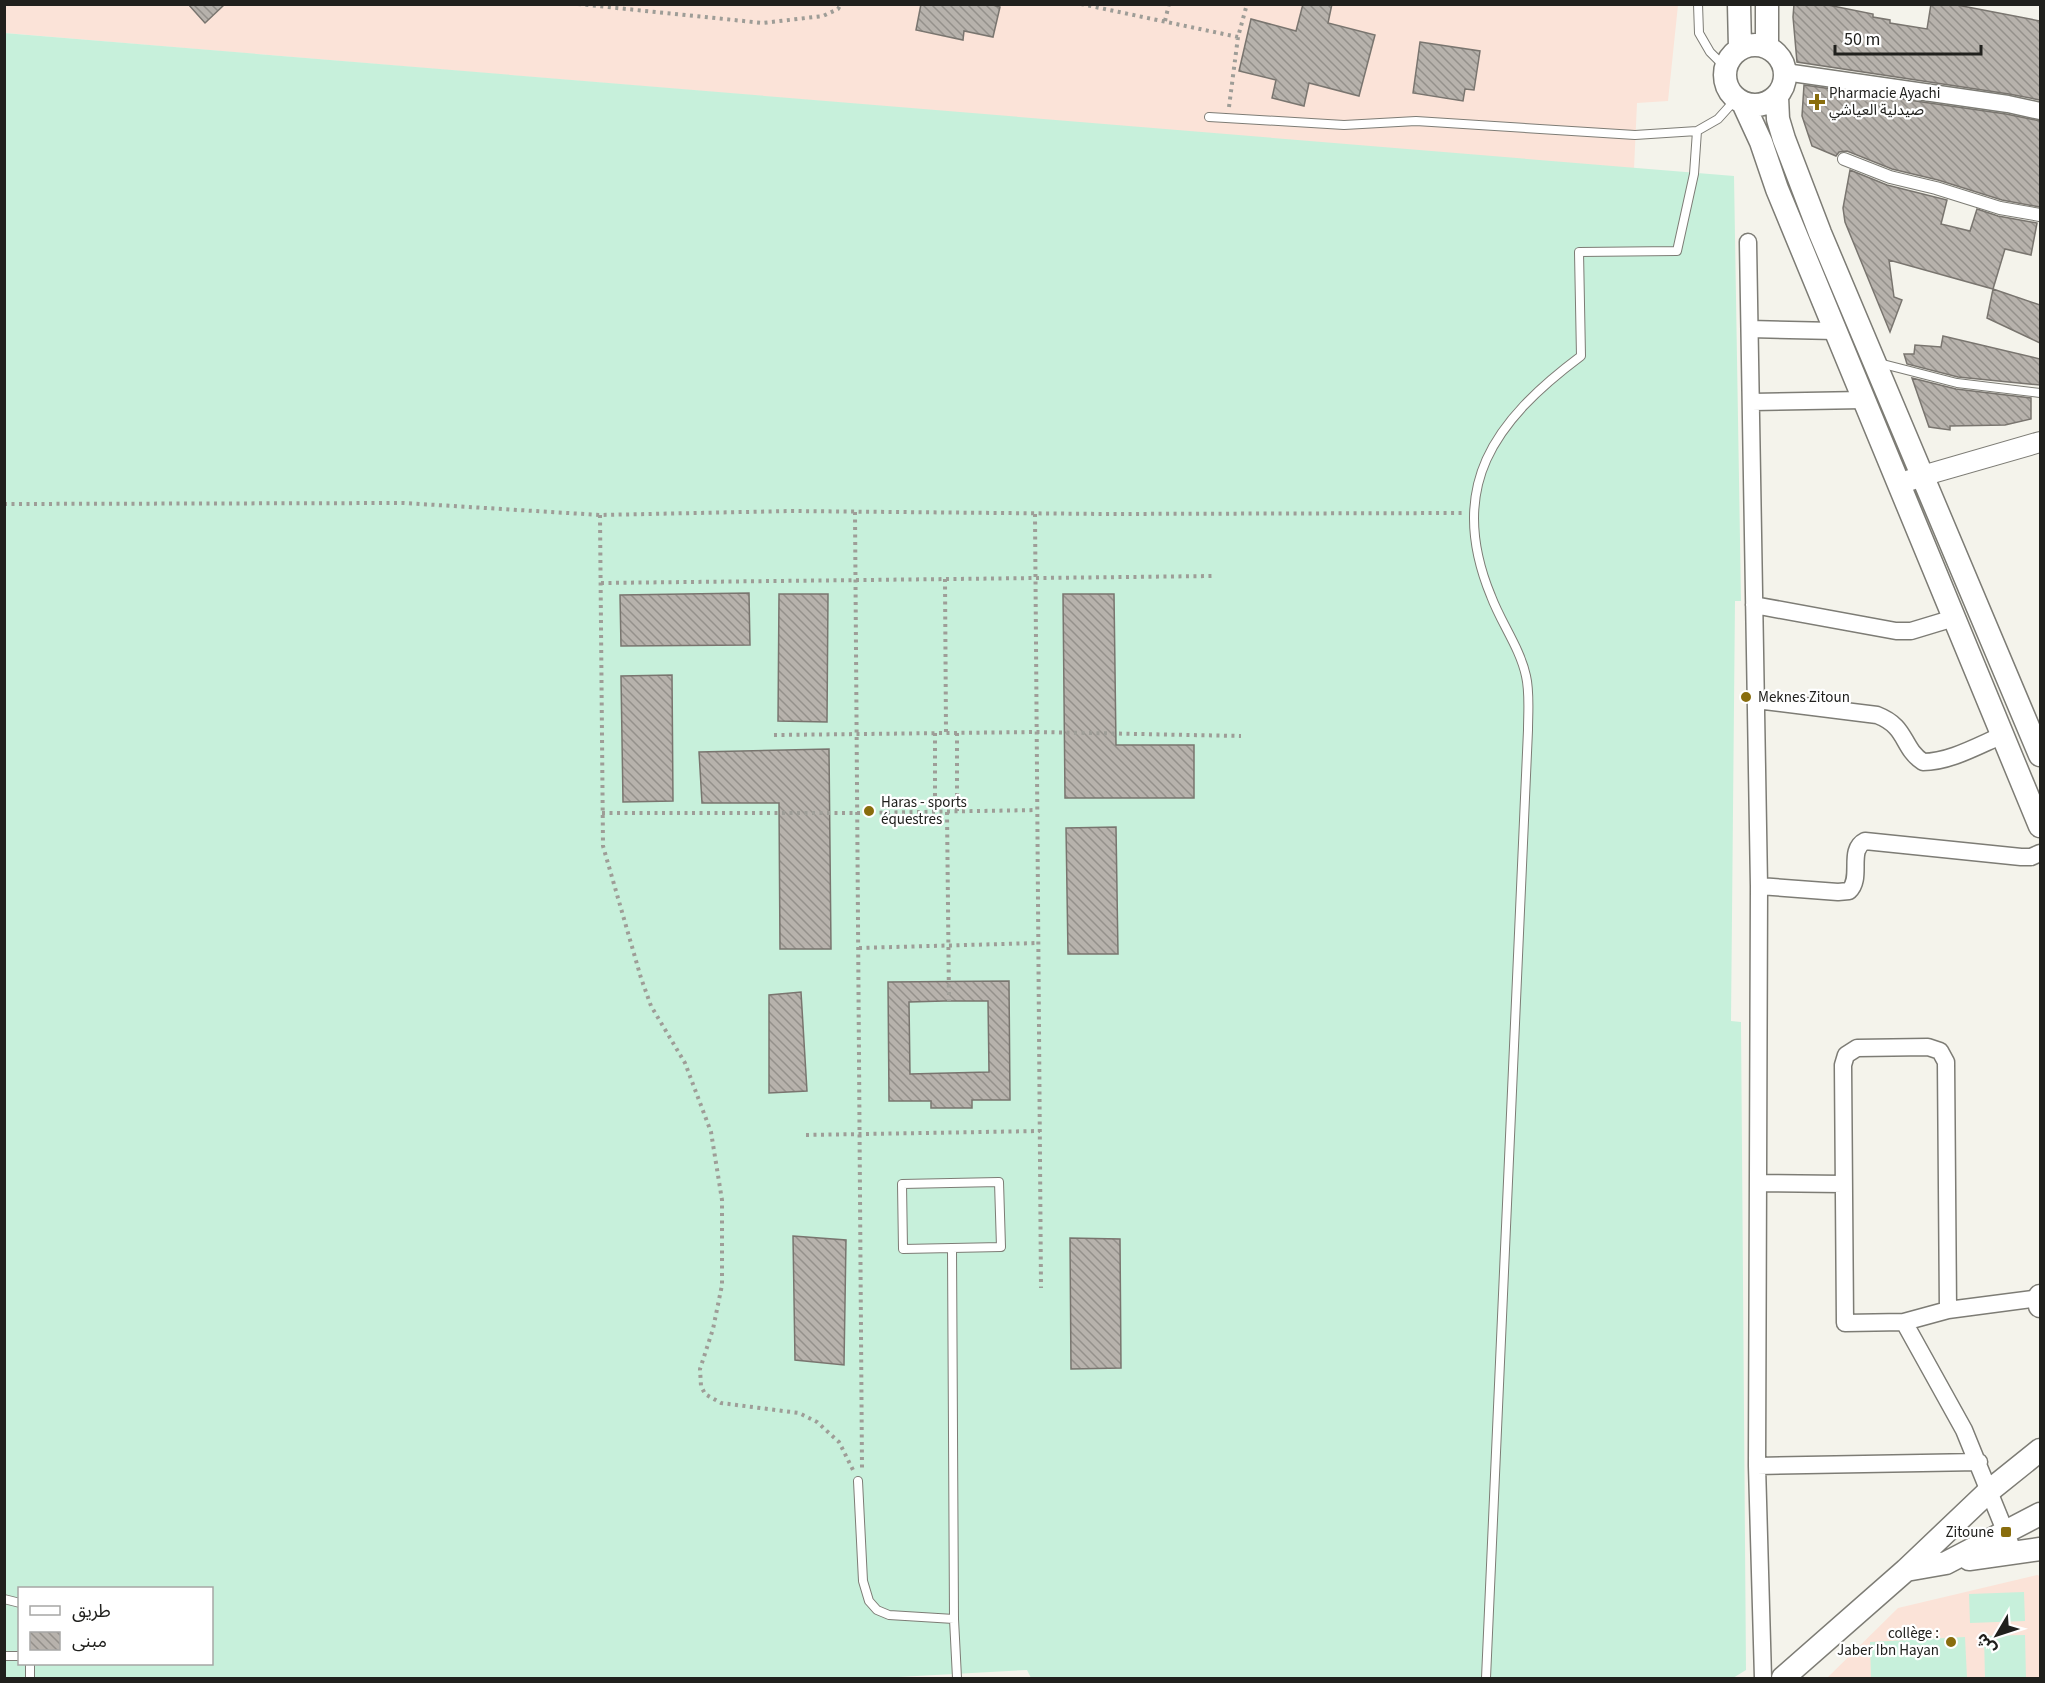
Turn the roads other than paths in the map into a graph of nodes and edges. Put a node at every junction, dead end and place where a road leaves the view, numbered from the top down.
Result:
1 (1698, 4) edge
2 (1739, 4) edge
3 (1767, 4) edge
4 (1767, 47) junction
5 (1740, 48) junction
6 (1725, 68) junction
7 (1785, 72) junction
8 (1777, 97) junction
9 (1740, 101) junction
10 (2040, 111) edge
11 (1209, 117) dead end
12 (1697, 131) junction
13 (1844, 159) dead end
14 (2040, 215) edge
15 (1748, 242) dead end
16 (1750, 329) junction
17 (1835, 331) junction
18 (1875, 362) junction
19 (2040, 393) edge
20 (1863, 400) junction
21 (1752, 402) junction
22 (2040, 442) edge
23 (1922, 476) junction
24 (1899, 484) junction
25 (1754, 605) junction
26 (1954, 618) junction
27 (1756, 700) junction
28 (2003, 735) junction
29 (2040, 755) edge
30 (2040, 826) edge
31 (2040, 854) edge
32 (1759, 886) junction
33 (1758, 1183) junction
34 (1843, 1184) junction
35 (952, 1248) junction
36 (2040, 1297) edge
37 (2040, 1306) edge
38 (1948, 1310) junction
39 (1904, 1322) junction
40 (2040, 1450) edge
41 (1979, 1462) junction
42 (1758, 1466) junction
43 (858, 1481) road end
44 (1989, 1491) junction
45 (2040, 1514) edge
46 (2010, 1542) junction
47 (2040, 1549) edge
48 (1906, 1570) junction
49 (954, 1619) junction
50 (957, 1678) edge
51 (1486, 1678) edge
52 (1763, 1678) edge
53 (1783, 1678) edge

1 - 6 lane
2 - 5 main road
3 - 4 main road
4 - 5 main road
4 - 7 main road
5 - 6 main road
6 - 9 main road
7 - 8 main road
7 - 10 street
8 - 9 main road
8 - 18 main road
9 - 12 lane
9 - 17 main road
11 - 12 lane
12 - 51 lane
13 - 14 street
15 - 16 street
16 - 17 street
16 - 21 street
17 - 20 main road
18 - 19 lane
18 - 23 main road
20 - 21 street
20 - 24 main road
21 - 25 street
22 - 23 street
23 - 24 street
23 - 29 main road
24 - 26 main road
25 - 26 street
25 - 27 street
26 - 28 main road
27 - 28 street
27 - 32 street
28 - 30 main road
31 - 32 street
32 - 33 street
33 - 34 street
33 - 42 street
34 - 38 street
34 - 39 street
35 - 35 lane
35 - 49 lane
36 - 37 main road
36 - 38 street
38 - 39 street
39 - 41 street
40 - 44 main road
41 - 42 street
41 - 44 street
42 - 52 street
43 - 49 lane
44 - 46 street
44 - 48 main road
45 - 46 main road
46 - 47 main road
46 - 48 main road
48 - 53 main road
49 - 50 lane

